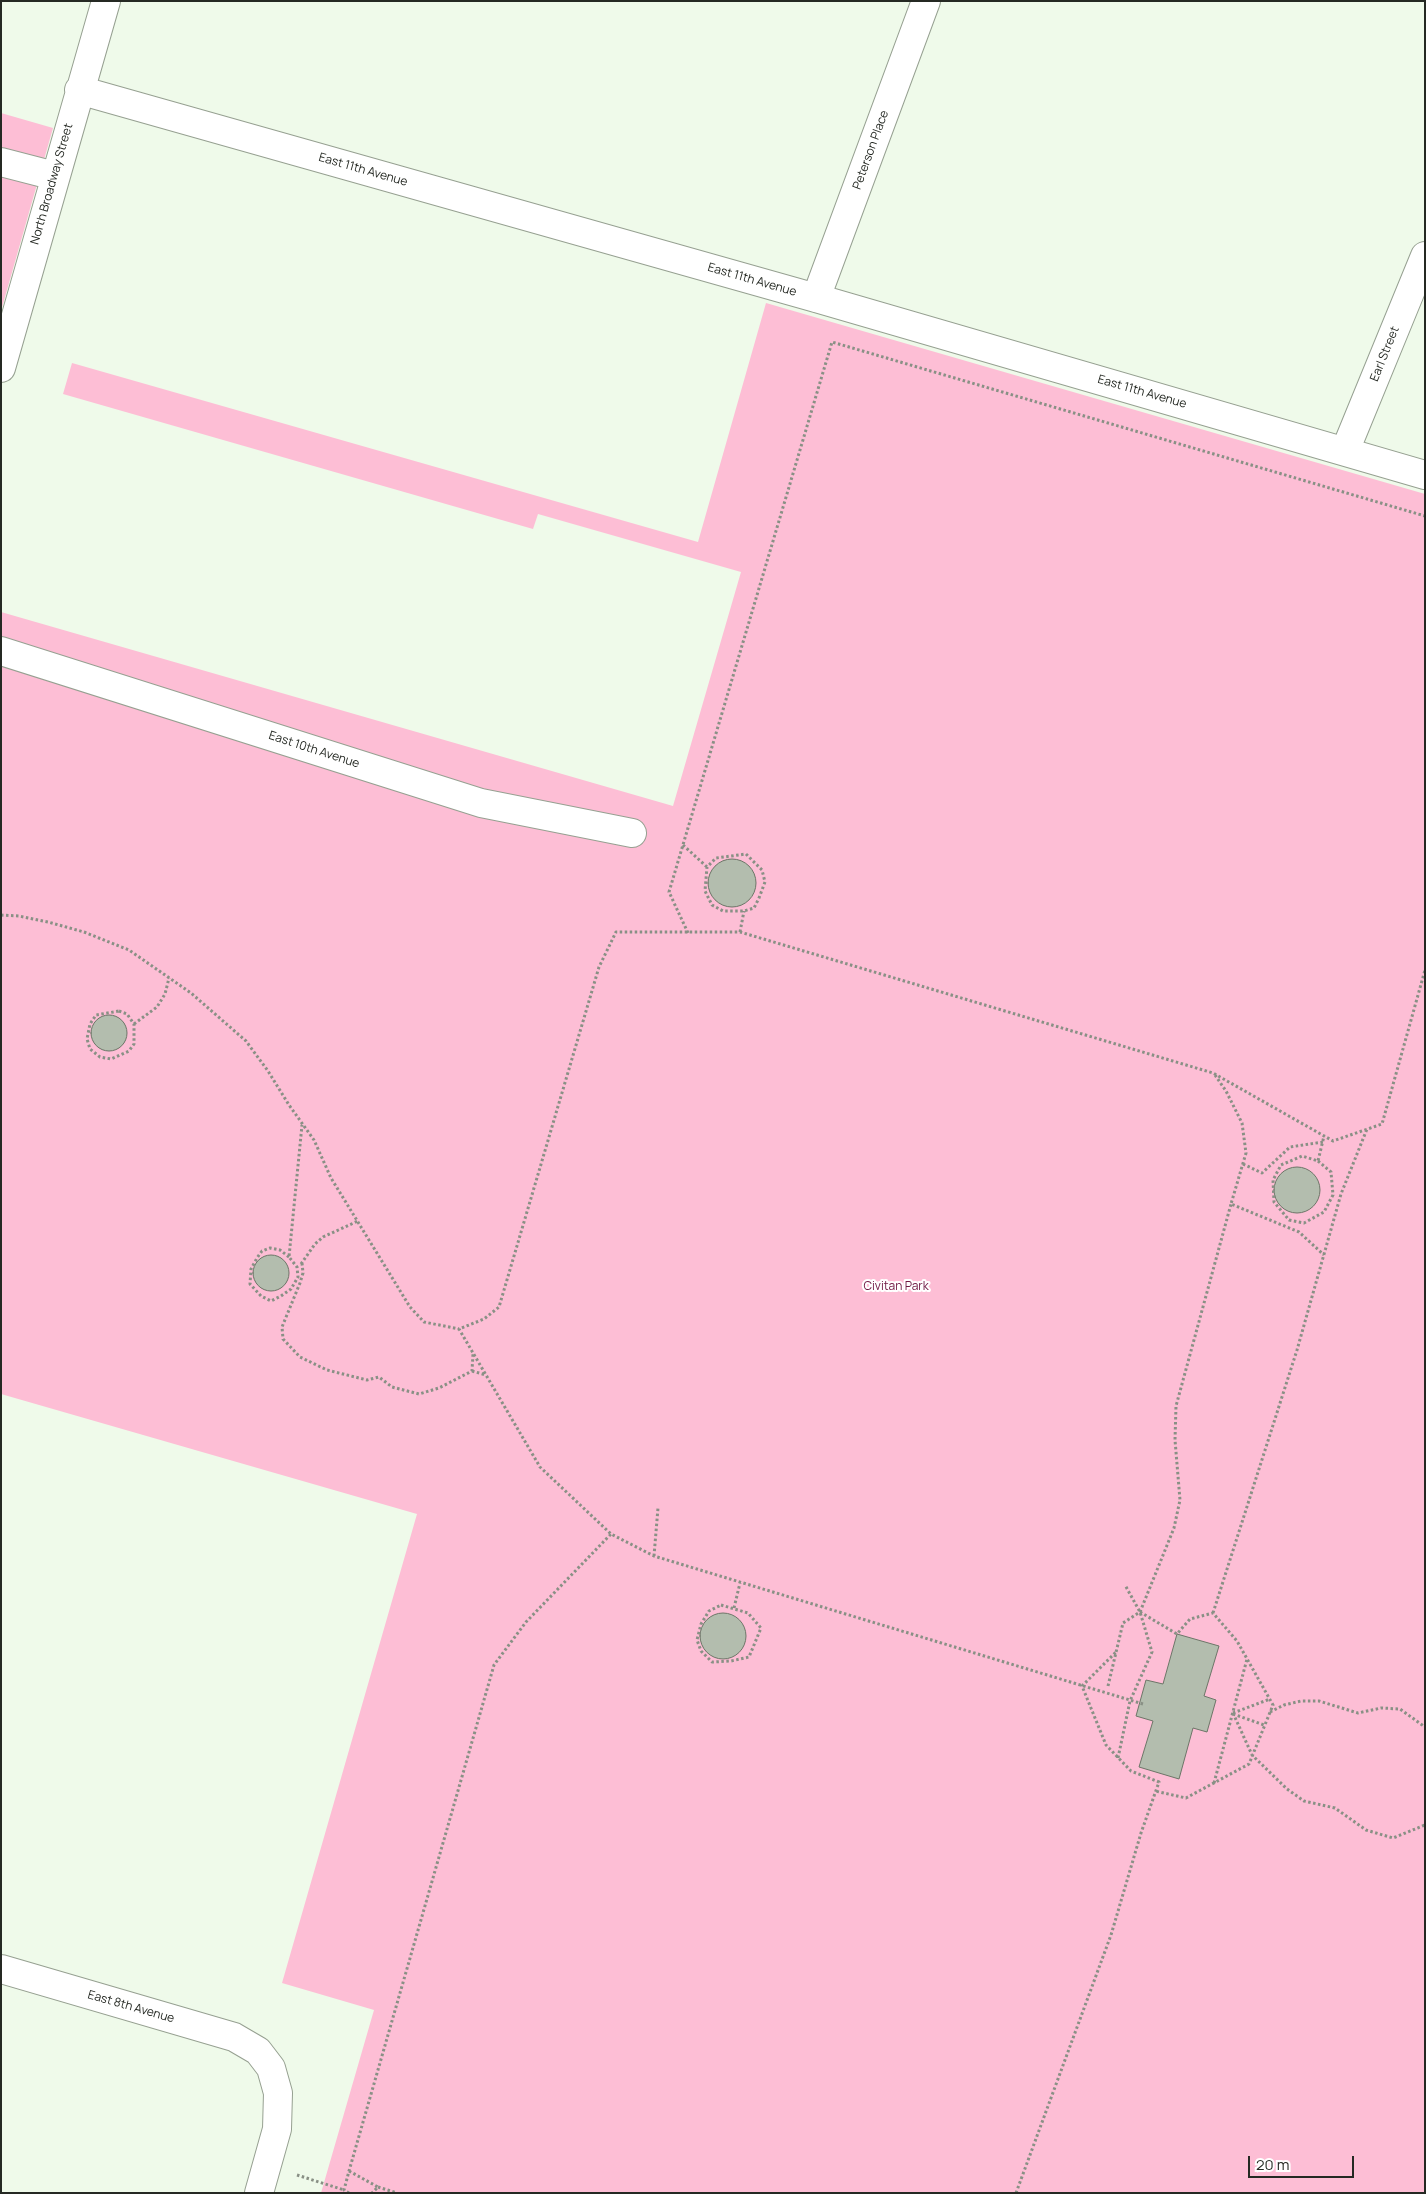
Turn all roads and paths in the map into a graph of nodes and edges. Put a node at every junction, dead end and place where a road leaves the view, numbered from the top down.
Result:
1 (106, 1) edge
2 (926, 1) edge
3 (79, 90) junction
4 (1, 162) edge
5 (55, 176) junction
6 (1425, 256) edge
7 (816, 298) junction
8 (1, 368) edge
9 (1345, 451) junction
10 (1425, 474) edge
11 (1425, 516) edge
12 (1, 651) edge
13 (632, 833) dead end
14 (683, 845) junction
15 (707, 868) junction
16 (744, 911) junction
17 (1, 915) edge
18 (740, 932) junction
19 (688, 933) junction
20 (1425, 970) edge
21 (169, 978) junction
22 (134, 1024) junction
23 (1213, 1073) junction
24 (302, 1125) junction
25 (1368, 1129) junction
26 (1324, 1136) junction
27 (1323, 1142) junction
28 (1318, 1161) junction
29 (1243, 1164) junction
30 (1341, 1194) junction
31 (1333, 1195) junction
32 (1231, 1204) junction
33 (358, 1221) junction
34 (1324, 1255) junction
35 (289, 1257) junction
36 (302, 1264) junction
37 (297, 1267) junction
38 (459, 1329) junction
39 (473, 1352) junction
40 (472, 1372) junction
41 (486, 1374) junction
42 (658, 1508) dead end
43 (612, 1534) junction
44 (654, 1556) junction
45 (740, 1583) junction
46 (1125, 1585) dead end
47 (734, 1608) junction
48 (1140, 1612) junction
49 (1214, 1613) junction
50 (1117, 1651) junction
51 (1247, 1658) junction
52 (1082, 1686) junction
53 (1108, 1686) dead end
54 (1270, 1699) junction
55 (1130, 1701) junction
56 (1143, 1704) dead end
57 (1270, 1712) junction
58 (1233, 1713) junction
59 (1264, 1726) junction
60 (1425, 1727) edge
61 (1252, 1756) junction
62 (1118, 1758) junction
63 (1214, 1783) junction
64 (1155, 1791) junction
65 (1425, 1825) edge
66 (1, 1969) edge
67 (267, 2166) junction
68 (349, 2171) junction
69 (378, 2187) junction
70 (344, 2190) junction
71 (259, 2193) edge
72 (349, 2193) edge
73 (372, 2193) edge
74 (397, 2193) edge
75 (1016, 2193) edge

1 - 3 street, North Broadway Street
2 - 7 street, Peterson Place
3 - 5 street, North Broadway Street
3 - 7 street, East 11th Avenue
4 - 5 street
5 - 8 street, North Broadway Street
6 - 9 street, Earl Street
7 - 9 street, East 11th Avenue
9 - 10 street, East 11th Avenue
11 - 14 path
12 - 13 street, East 10th Avenue
14 - 15 path
14 - 19 path
15 - 16 path
15 - 16 path
16 - 18 path
17 - 21 path
18 - 19 path
18 - 23 path
19 - 38 path
20 - 25 path
21 - 22 path
21 - 24 path
22 - 22 path
23 - 26 path
23 - 29 path
24 - 33 path
24 - 35 path
25 - 26 path
25 - 30 path
26 - 27 path
27 - 28 path
27 - 29 path
28 - 31 path
28 - 31 path
29 - 32 path
30 - 31 path
30 - 34 path
32 - 34 path
32 - 48 path
33 - 36 path
33 - 38 path
34 - 49 path
35 - 37 path
35 - 37 path
36 - 37 path
36 - 40 path
38 - 39 path
39 - 40 path
39 - 41 path
40 - 41 path
41 - 43 path
42 - 44 path
43 - 44 path
43 - 68 path
44 - 45 path
45 - 47 path
45 - 52 path
46 - 48 path
47 - 47 path
48 - 49 path
48 - 50 path
48 - 55 path
49 - 51 path
50 - 52 path
50 - 53 path
51 - 54 path
51 - 58 path
52 - 55 path
52 - 62 path
54 - 57 path
54 - 58 path
55 - 56 path
55 - 62 path
57 - 59 path
57 - 60 path
58 - 59 path
58 - 61 path
58 - 63 path
59 - 61 path
61 - 63 path
61 - 65 path
62 - 64 path
63 - 64 path
64 - 75 path
66 - 67 street, East 8th Avenue
67 - 70 path
67 - 71 street
68 - 69 path
68 - 70 path
69 - 73 path
69 - 74 path
70 - 72 path

